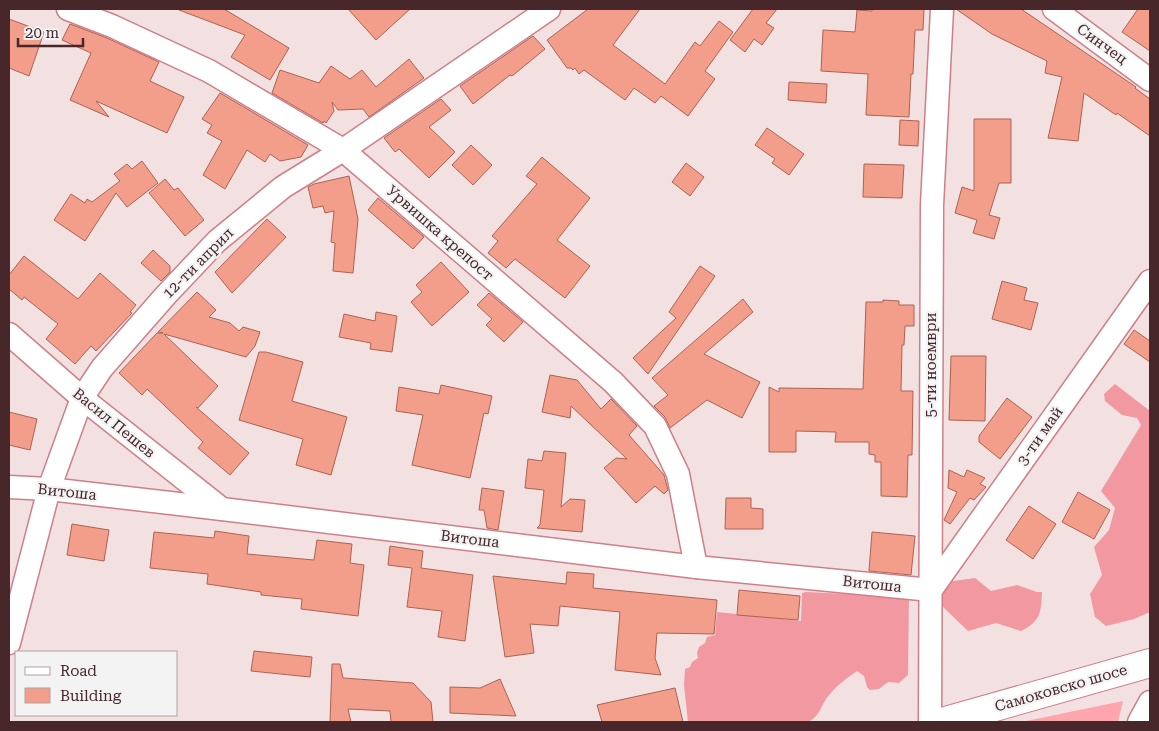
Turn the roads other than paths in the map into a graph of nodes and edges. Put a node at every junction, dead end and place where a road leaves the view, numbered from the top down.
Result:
1 (68, 9) edge
2 (549, 9) edge
3 (942, 9) edge
4 (1054, 9) edge
5 (1150, 80) edge
6 (343, 150) junction
7 (1150, 281) edge
8 (9, 334) edge
9 (82, 398) junction
10 (9, 487) edge
11 (48, 489) junction
12 (222, 510) junction
13 (696, 567) junction
14 (931, 590) junction
15 (9, 643) edge
16 (1150, 663) edge
17 (1150, 702) edge
18 (930, 722) edge
19 (942, 722) edge
20 (1139, 722) edge

1 - 6 street, Урвишка крепост
2 - 6 street, 12-ти април
3 - 14 street, 5-ти ноември
4 - 5 street, Синчец
6 - 9 street, 12-ти април
6 - 13 street, Урвишка крепост
7 - 14 street, 3-ти май
8 - 9 street, Васил Пешев
9 - 11 street, 12-ти април
9 - 12 street, Васил Пешев
10 - 11 street, Витоша
11 - 12 street, Витоша
11 - 15 street, 12-ти април
12 - 13 street, Витоша
13 - 14 street, Витоша
14 - 18 street, 5-ти ноември
16 - 19 main road, Самоковско шосе
17 - 20 street

